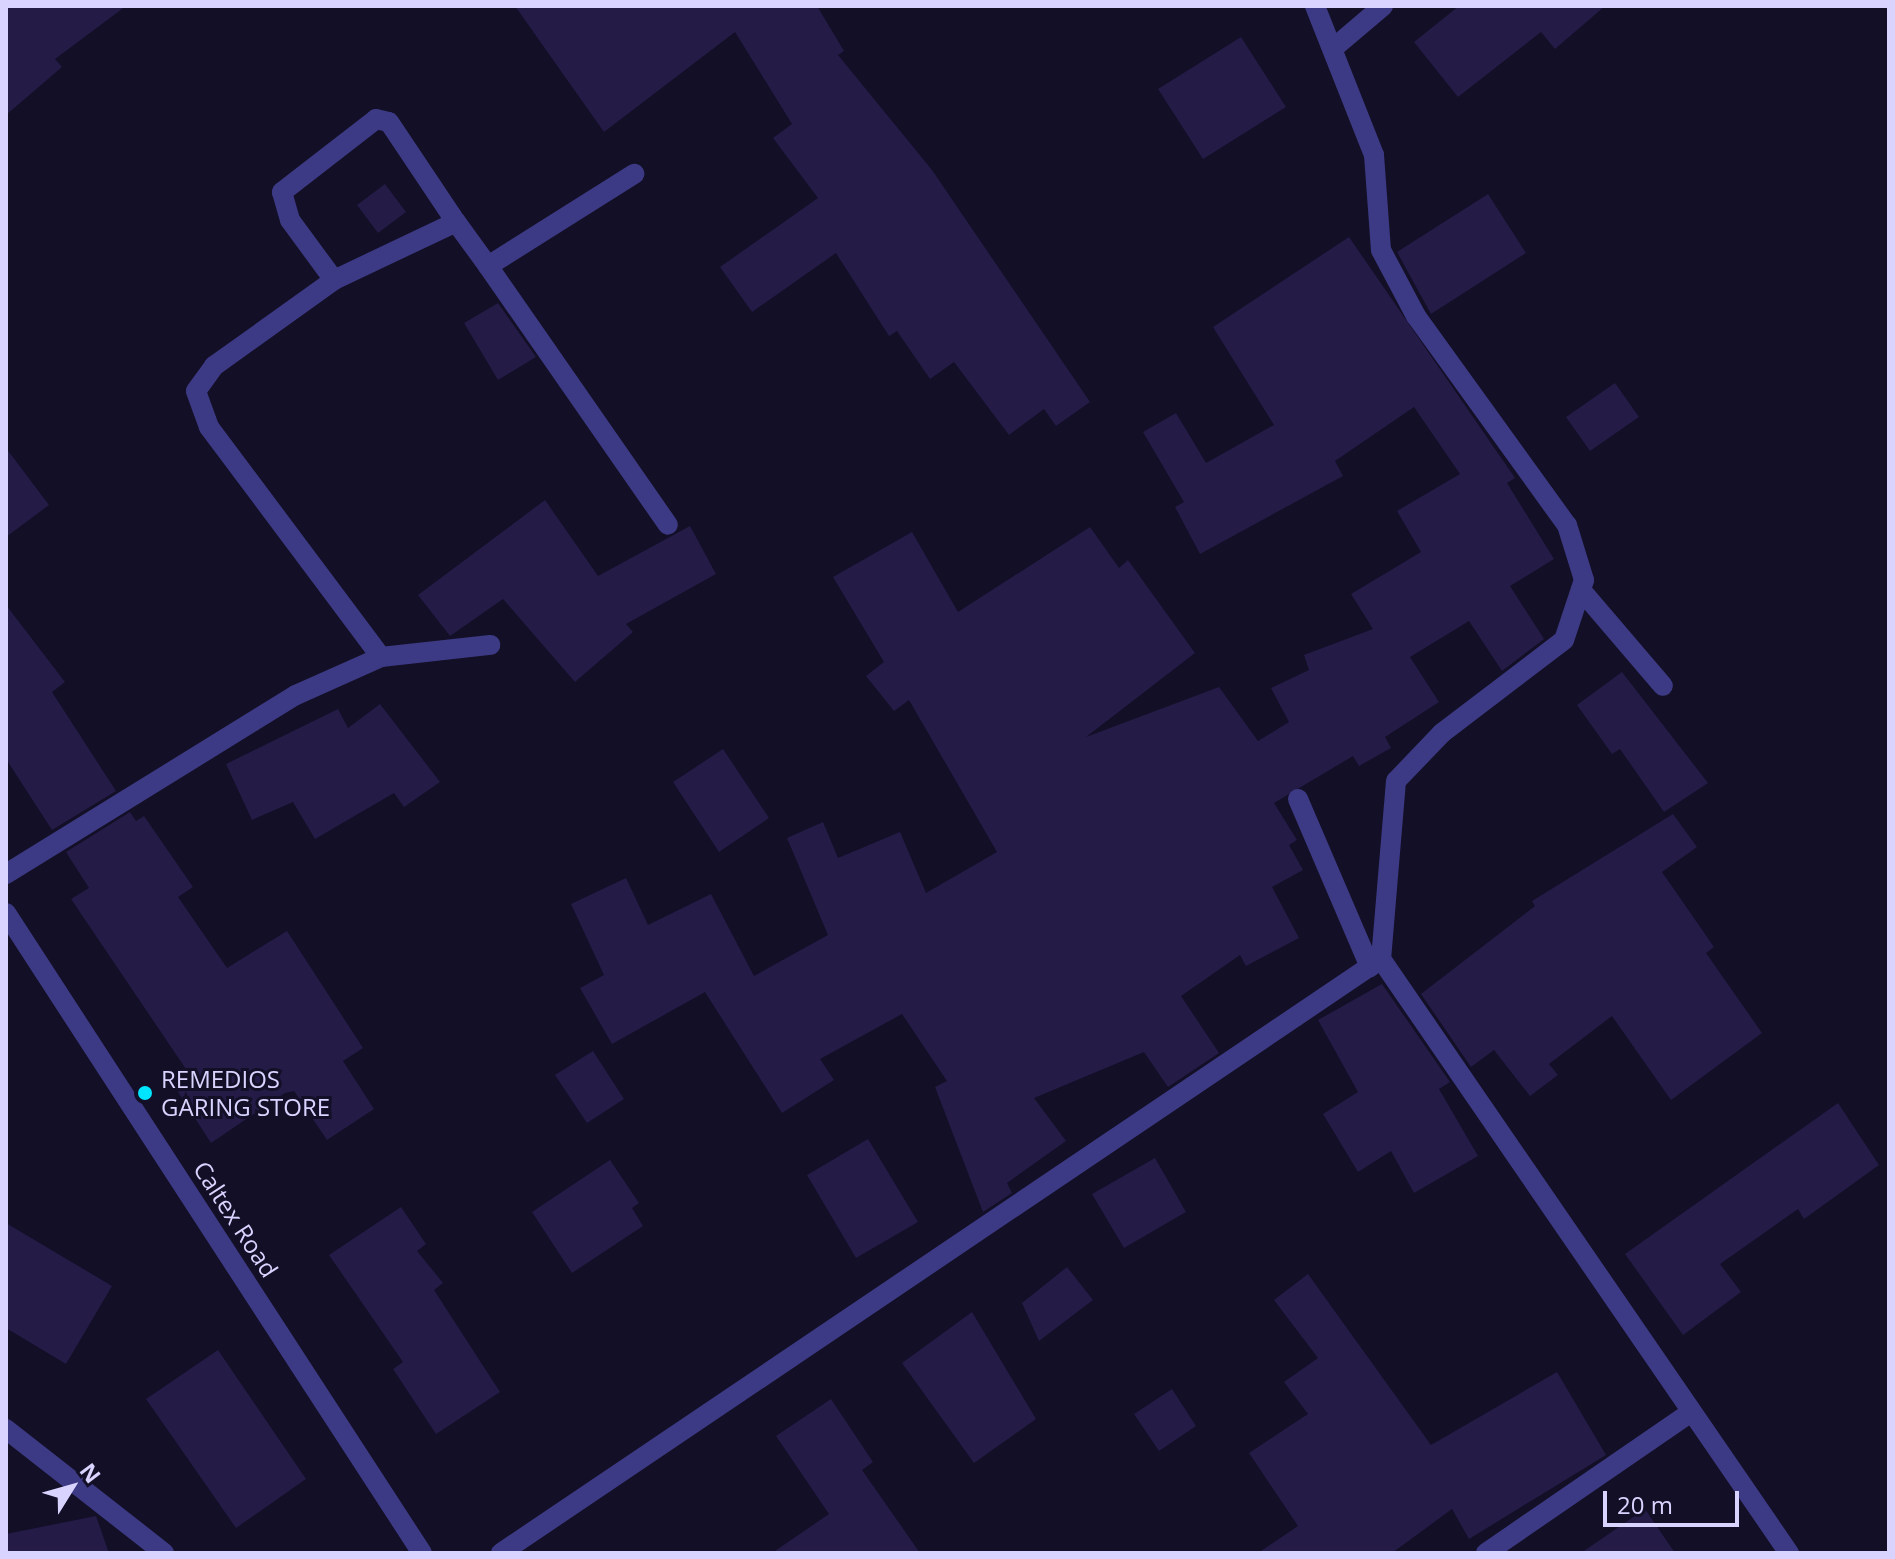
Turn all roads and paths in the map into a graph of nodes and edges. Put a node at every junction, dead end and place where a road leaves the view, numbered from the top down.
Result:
1 (1315, 6) edge
2 (1383, 6) edge
3 (1336, 46) junction
4 (634, 174) dead end
5 (456, 222) junction
6 (488, 266) junction
7 (334, 280) junction
8 (668, 525) dead end
9 (1581, 590) junction
10 (490, 645) dead end
11 (381, 657) junction
12 (1663, 686) dead end
13 (1298, 799) dead end
14 (6, 874) edge
15 (6, 913) edge
16 (1376, 963) junction
17 (1691, 1412) junction
18 (6, 1429) edge
19 (164, 1553) edge
20 (422, 1553) edge
21 (501, 1553) edge
22 (1486, 1553) edge
23 (1789, 1553) edge

1 - 3 street
2 - 3 street
3 - 9 street
4 - 6 street
5 - 6 street
5 - 7 street
5 - 7 street
6 - 8 street
7 - 11 street
9 - 12 street
9 - 16 street
10 - 11 street
11 - 14 street
13 - 16 street
15 - 20 street, Caltex Road
16 - 17 street
16 - 21 street
17 - 22 street
17 - 23 street
18 - 19 street

